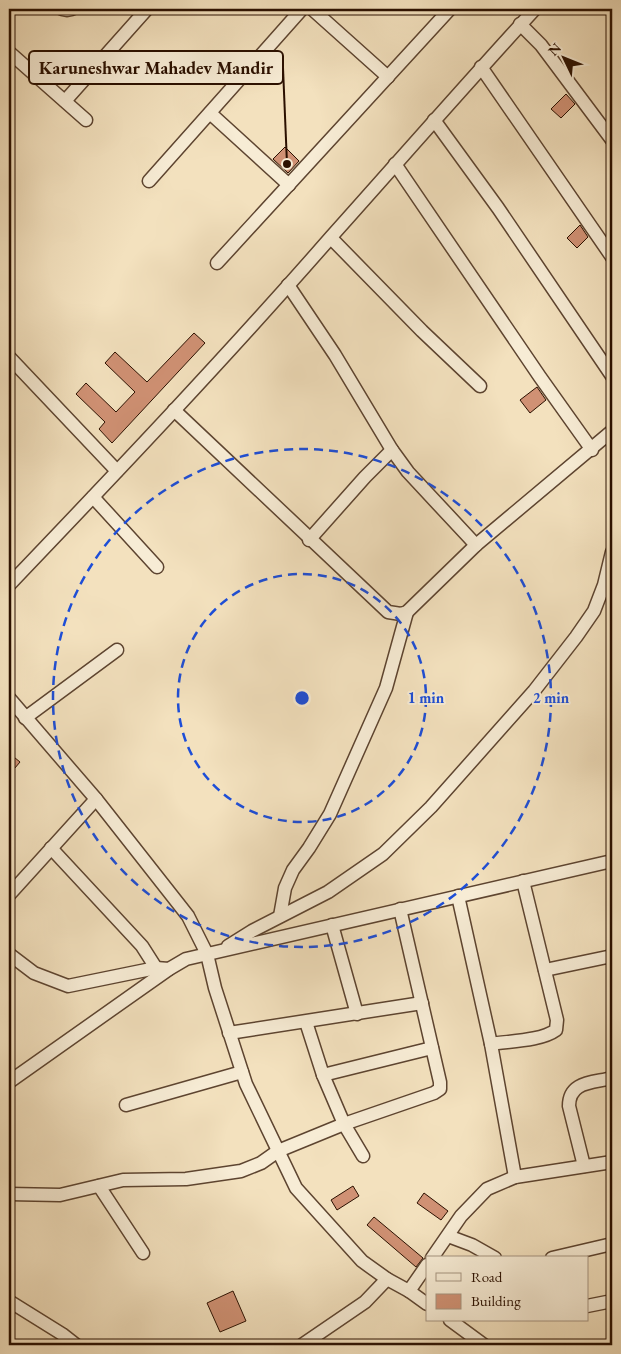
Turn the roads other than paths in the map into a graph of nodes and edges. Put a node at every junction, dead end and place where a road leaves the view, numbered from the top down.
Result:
1 (62, 9) edge
2 (72, 9) edge
3 (147, 9) edge
4 (302, 9) edge
5 (312, 9) edge
6 (450, 9) edge
7 (534, 9) edge
8 (520, 24) junction
9 (9, 52) edge
10 (481, 67) junction
11 (388, 77) junction
12 (65, 101) junction
13 (210, 113) junction
14 (86, 120) dead end
15 (434, 120) junction
16 (612, 140) edge
17 (395, 164) junction
18 (148, 180) dead end
19 (289, 185) junction
20 (331, 238) junction
21 (612, 258) edge
22 (217, 263) dead end
23 (288, 285) junction
24 (9, 357) edge
25 (612, 376) edge
26 (480, 386) dead end
27 (174, 410) junction
28 (612, 431) edge
29 (392, 450) junction
30 (592, 450) junction
31 (117, 471) junction
32 (93, 497) junction
33 (309, 540) junction
34 (476, 545) junction
35 (612, 552) edge
36 (157, 567) dead end
37 (9, 585) edge
38 (407, 612) junction
39 (116, 650) dead end
40 (9, 698) edge
41 (25, 718) junction
42 (96, 799) junction
43 (51, 848) junction
44 (612, 861) edge
45 (523, 881) junction
46 (9, 895) edge
47 (458, 896) junction
48 (400, 909) junction
49 (280, 916) junction
50 (332, 925) junction
51 (214, 952) junction
52 (9, 954) edge
53 (612, 956) edge
54 (156, 968) junction
55 (169, 969) junction
56 (545, 970) junction
57 (422, 1003) junction
58 (357, 1014) junction
59 (306, 1022) junction
60 (230, 1033) junction
61 (491, 1044) junction
62 (432, 1048) junction
63 (242, 1072) junction
64 (323, 1075) junction
65 (612, 1078) edge
66 (9, 1082) edge
67 (126, 1105) dead end
68 (344, 1124) junction
69 (278, 1151) junction
70 (363, 1156) dead end
71 (612, 1162) edge
72 (584, 1166) junction
73 (515, 1177) junction
74 (99, 1186) junction
75 (9, 1194) edge
76 (448, 1236) junction
77 (612, 1244) edge
78 (143, 1253) dead end
79 (433, 1256) edge
80 (491, 1256) edge
81 (561, 1256) edge
82 (426, 1266) edge
83 (387, 1279) junction
84 (409, 1291) junction
85 (612, 1301) edge
86 (426, 1303) edge
87 (11, 1305) edge
88 (588, 1306) edge
89 (453, 1322) edge
90 (76, 1345) edge
91 (302, 1345) edge
92 (484, 1345) edge

1 - 2 street
3 - 12 street
4 - 13 street
5 - 11 street
6 - 11 street
7 - 8 street
8 - 10 street
8 - 16 street
9 - 12 street
10 - 15 street
10 - 21 street
11 - 19 street
12 - 14 street
13 - 18 street
13 - 19 street
15 - 17 street
15 - 25 street
17 - 20 street
17 - 30 street
19 - 22 street
20 - 23 street
20 - 26 street
23 - 27 street
23 - 29 street
24 - 31 street
27 - 31 street
27 - 33 street
28 - 30 street
29 - 33 street
29 - 34 street
30 - 34 street
31 - 32 street
32 - 36 street
32 - 37 street
33 - 38 street
34 - 38 street
35 - 49 street
38 - 49 street
39 - 41 street
40 - 41 street
41 - 42 street
42 - 43 street
42 - 51 street
43 - 46 street
43 - 54 street
44 - 45 street
45 - 47 street
45 - 56 street
47 - 48 street
47 - 61 street
48 - 50 street
48 - 57 street
49 - 51 street
50 - 51 street
50 - 58 street
51 - 55 street
51 - 60 street
52 - 54 street
53 - 56 street
54 - 55 street
55 - 66 street
56 - 61 street
57 - 58 street
57 - 62 street
58 - 59 street
59 - 60 street
59 - 64 street
60 - 63 street
61 - 73 street
62 - 64 street
62 - 68 street
63 - 67 street
63 - 69 street
64 - 68 street
65 - 72 street
68 - 69 street
68 - 70 street
69 - 74 street
69 - 83 street
71 - 72 street
72 - 73 street
73 - 76 street
74 - 75 street
74 - 78 street
76 - 79 street
76 - 80 street
77 - 81 street
82 - 84 street
83 - 84 street
83 - 91 street
84 - 86 street
85 - 88 street
87 - 90 street
89 - 92 street

